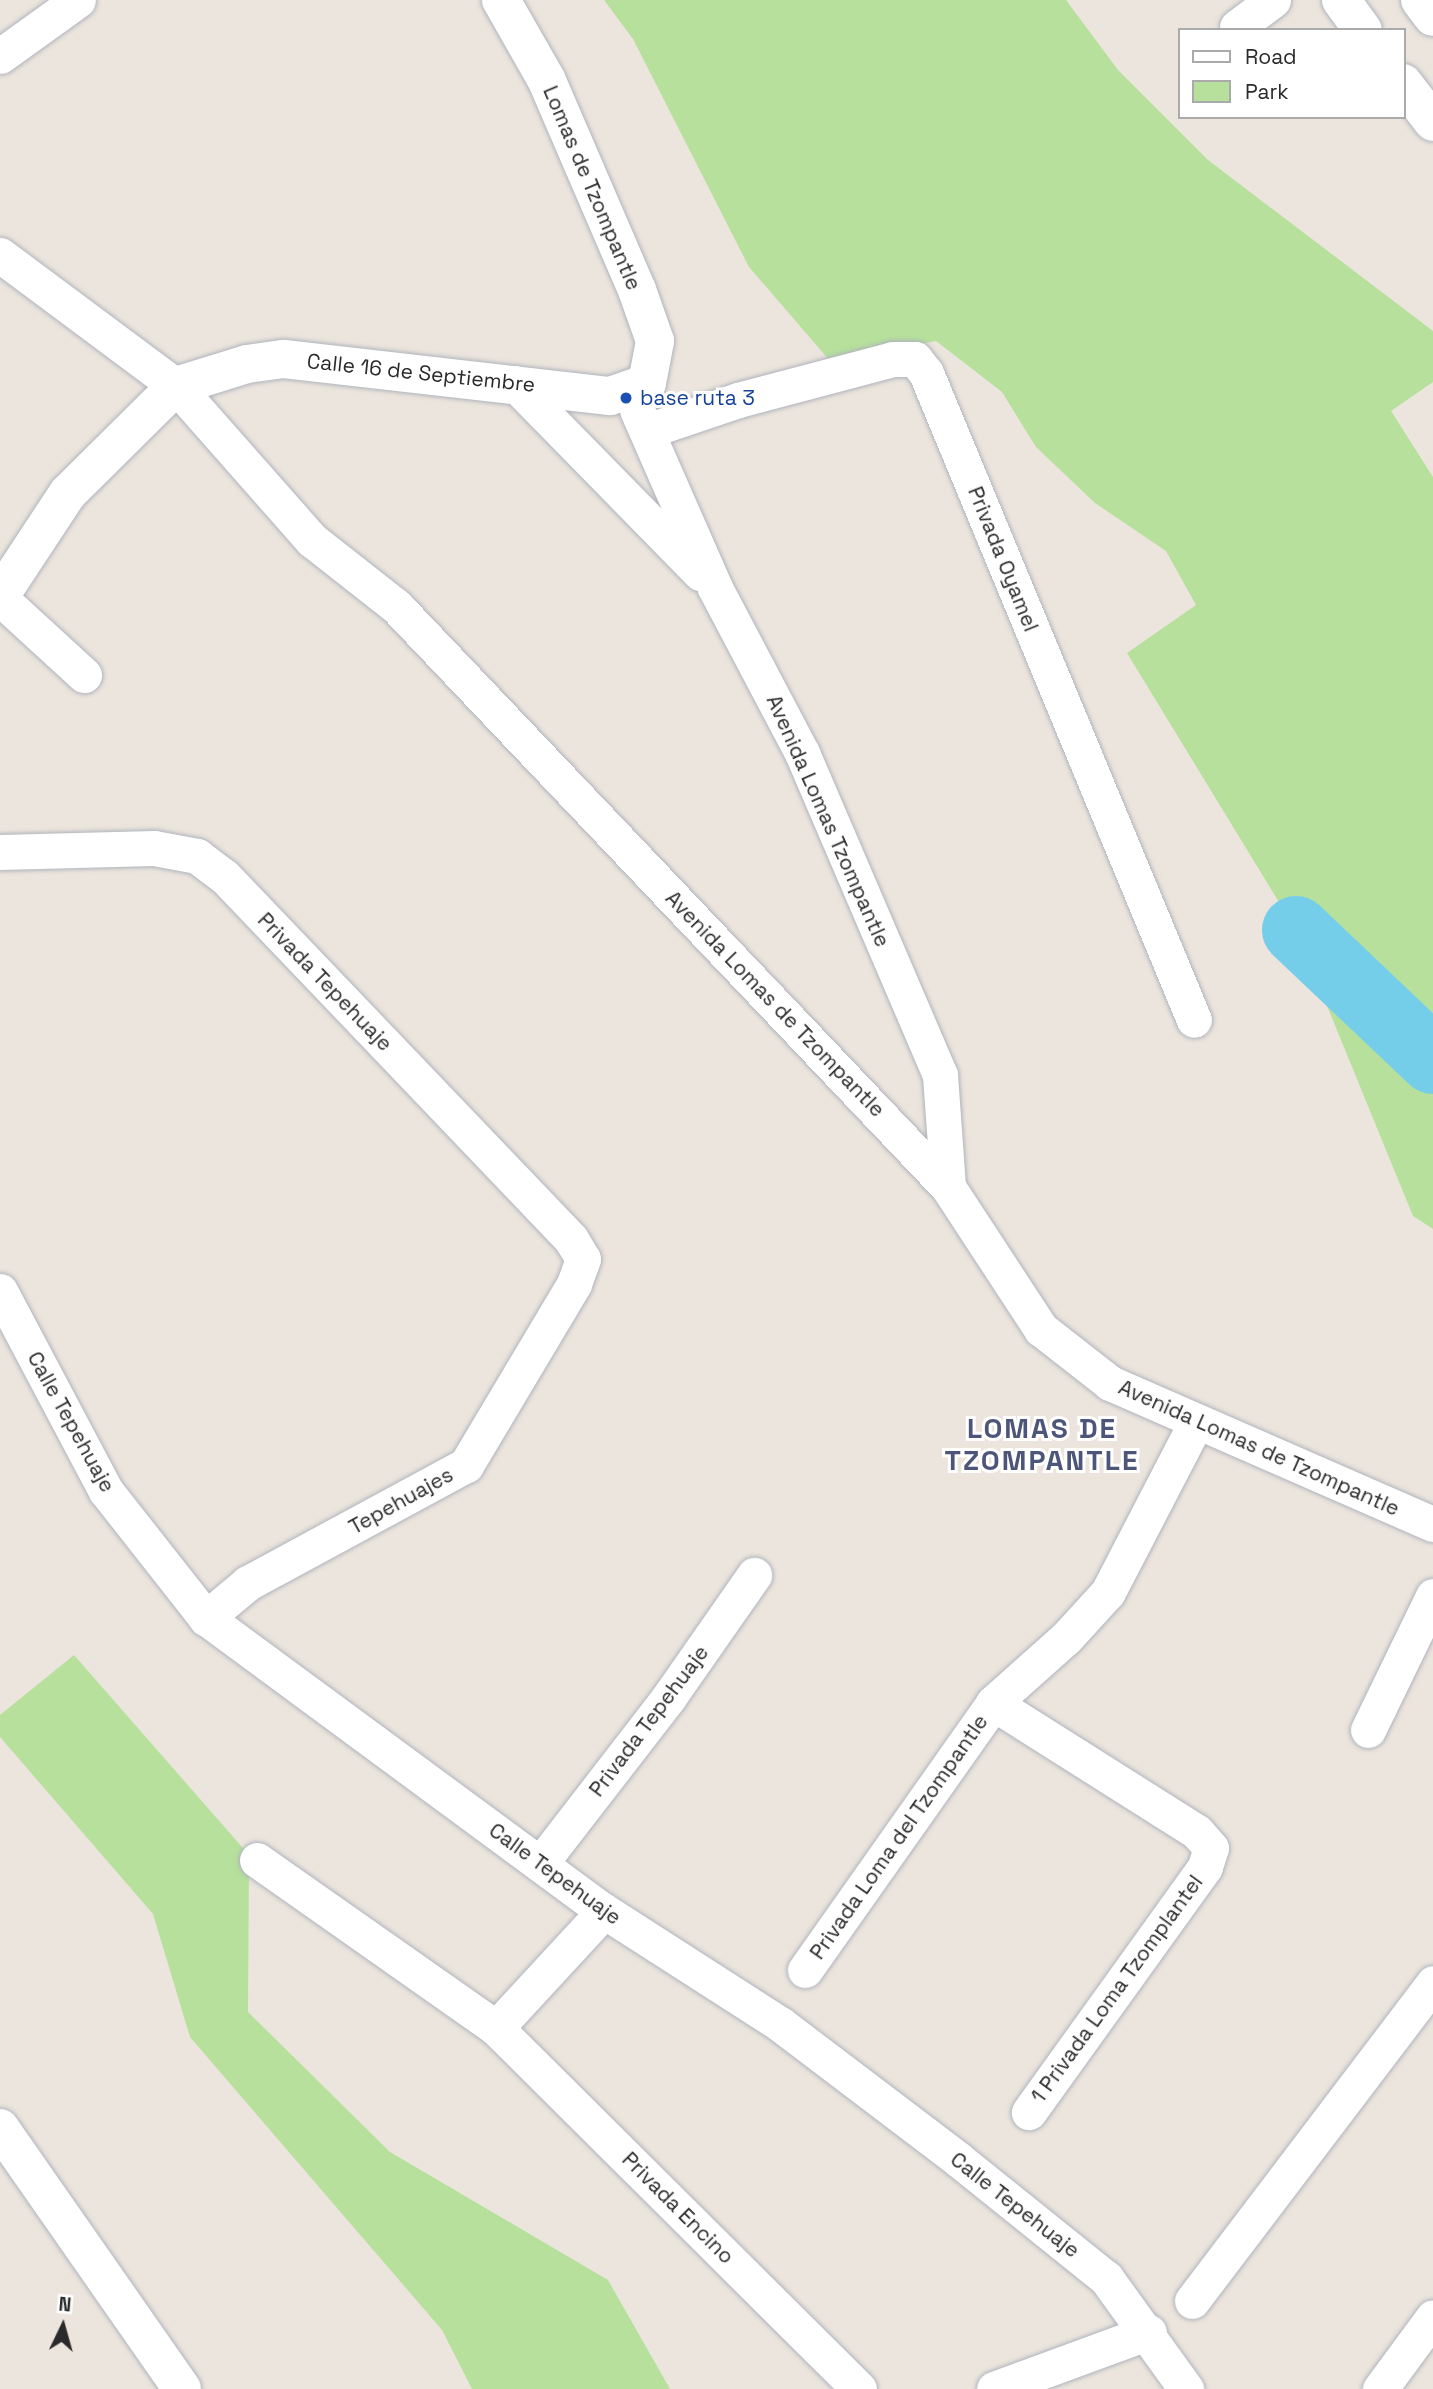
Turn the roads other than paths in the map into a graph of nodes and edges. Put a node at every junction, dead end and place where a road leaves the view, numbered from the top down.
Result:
1 (78, 0) edge
2 (501, 0) edge
3 (1273, 0) edge
4 (1340, 0) edge
5 (1420, 0) edge
6 (1433, 18) edge
7 (1237, 27) dead end
8 (1361, 28) edge
9 (0, 56) edge
10 (1405, 86) edge
11 (1433, 122) edge
12 (0, 255) edge
13 (514, 383) junction
14 (176, 386) junction
15 (638, 388) junction
16 (647, 431) junction
17 (715, 588) junction
18 (0, 597) edge
19 (84, 675) dead end
20 (0, 852) edge
21 (1194, 1020) dead end
22 (948, 1187) junction
23 (583, 1259) joint
24 (0, 1291) edge
25 (1195, 1424) junction
26 (1433, 1524) edge
27 (754, 1575) dead end
28 (1433, 1596) edge
29 (206, 1618) junction
30 (993, 1703) junction
31 (1368, 1730) dead end
32 (257, 1860) dead end
33 (540, 1864) junction
34 (604, 1911) junction
35 (805, 1970) dead end
36 (1433, 1983) edge
37 (496, 2028) junction
38 (1029, 2112) dead end
39 (0, 2128) edge
40 (1192, 2301) dead end
41 (1433, 2317) edge
42 (1149, 2332) junction
43 (181, 2389) edge
44 (859, 2389) edge
45 (994, 2389) edge
46 (1186, 2389) edge
47 (1380, 2389) edge

1 - 9 street
2 - 15 street, Lomas de Tzompantle
3 - 7 street
4 - 8 street
5 - 6 street
10 - 11 street
12 - 14 street, Avenida Lomas de Tzompantle
13 - 14 street, Calle 16 de Septiembre
13 - 15 street, Calle 16 de Septiembre
13 - 17 street
14 - 18 street
14 - 22 street, Avenida Lomas de Tzompantle
15 - 16 street, Avenida Lomas Tzompantle
16 - 17 street, Avenida Lomas Tzompantle
16 - 21 street, Privada Oyamel
17 - 22 street, Avenida Lomas Tzompantle
18 - 19 street
20 - 23 street, Privada Tepehuaje
22 - 25 street, Avenida Lomas de Tzompantle
23 - 29 street, Tepehuajes
24 - 29 street, Calle Tepehuaje
25 - 26 street, Avenida Lomas de Tzompantle
25 - 30 street
27 - 33 street, Privada Tepehuaje
28 - 31 street
29 - 33 street, Calle Tepehuaje
30 - 35 street, Privada Loma del Tzompantle
30 - 38 street, 1 Privada Loma Tzomplantel
32 - 37 street, Privada Encino
33 - 34 street, Calle Tepehuaje
34 - 37 street
34 - 42 street, Calle Tepehuaje
36 - 40 street
37 - 44 street, Privada Encino
39 - 43 street
41 - 47 street
42 - 45 street
42 - 46 street, Calle Tepehuaje

